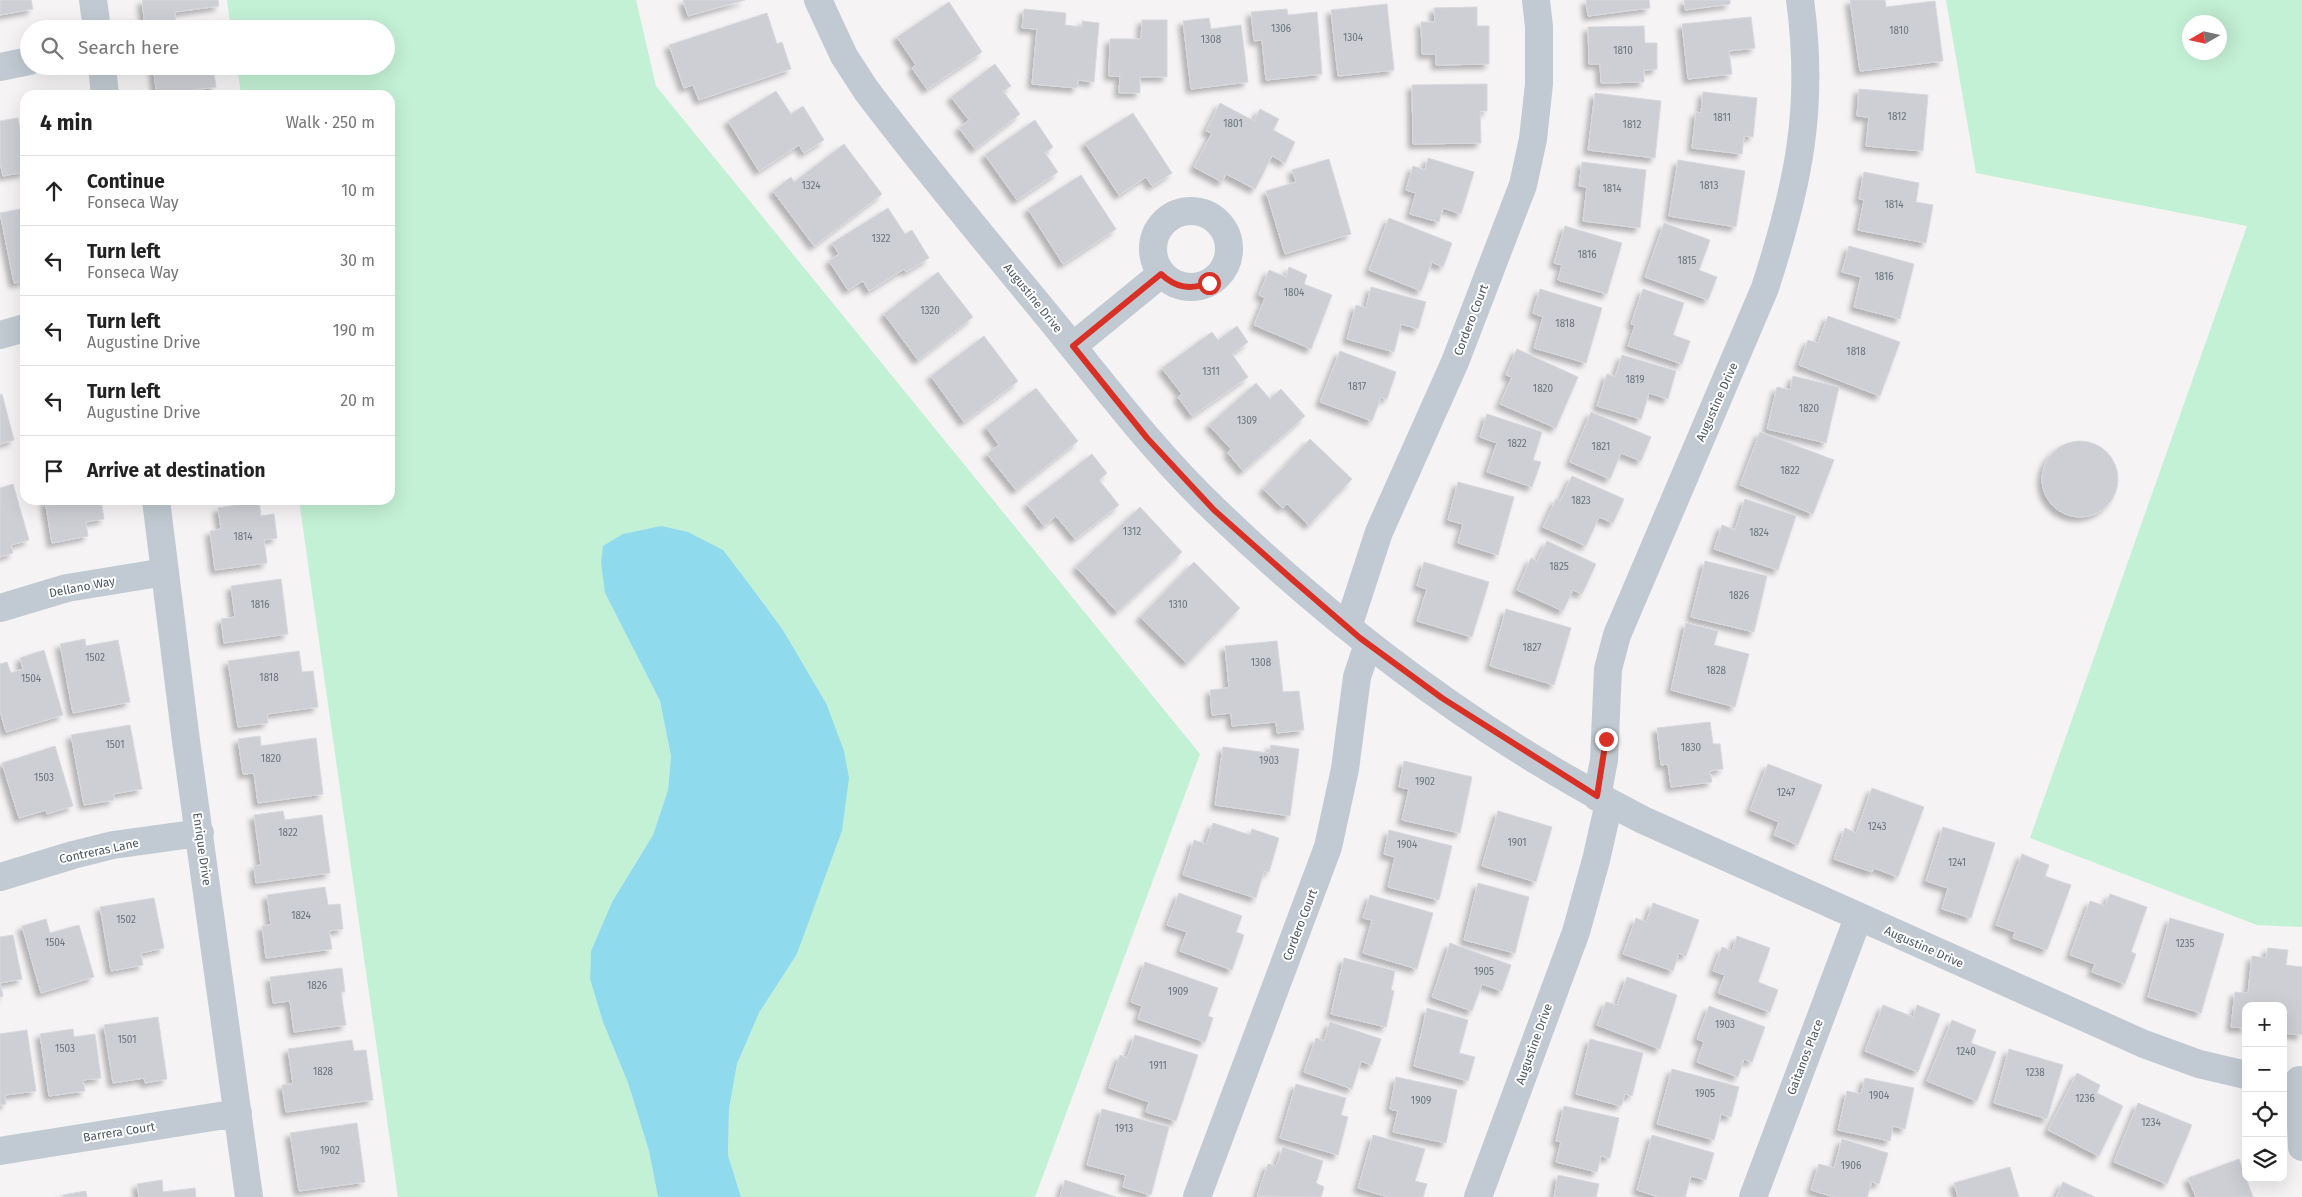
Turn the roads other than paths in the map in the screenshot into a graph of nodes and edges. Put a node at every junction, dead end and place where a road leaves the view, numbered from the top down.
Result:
1 (94, 0) edge
2 (818, 0) edge
3 (1536, 0) edge
4 (1800, 0) edge
5 (96, 20) edge
6 (20, 64) edge
7 (0, 67) edge
8 (103, 75) edge
9 (104, 90) edge
10 (1161, 274) dead end
11 (20, 329) edge
12 (0, 335) edge
13 (1073, 346) junction
14 (157, 505) edge
15 (166, 572) junction
16 (0, 608) edge
17 (1358, 636) junction
18 (1603, 800) junction
19 (200, 834) junction
20 (0, 877) edge
21 (1858, 918) junction
22 (2242, 1074) edge
23 (2295, 1080) edge
24 (238, 1113) junction
25 (2302, 1147) edge
26 (0, 1151) edge
27 (248, 1197) edge
28 (1197, 1197) edge
29 (1478, 1197) edge
30 (1753, 1197) edge

1 - 5 street
2 - 13 street, Augustine Drive
3 - 17 street, Cordero Court
4 - 18 street, Augustine Drive
6 - 7 street
8 - 9 street
10 - 13 street
11 - 12 street
13 - 17 street, Augustine Drive
14 - 15 street, Enrique Drive
15 - 16 street, Dellano Way
15 - 19 street, Enrique Drive
17 - 18 street, Augustine Drive
17 - 28 street, Cordero Court
18 - 21 street, Augustine Drive
18 - 29 street, Augustine Drive
19 - 20 street, Contreras Lane
19 - 24 street, Enrique Drive
21 - 22 street, Augustine Drive
21 - 30 street, Gaitanos Place
23 - 25 street
24 - 26 street, Barrera Court
24 - 27 street, Enrique Drive

